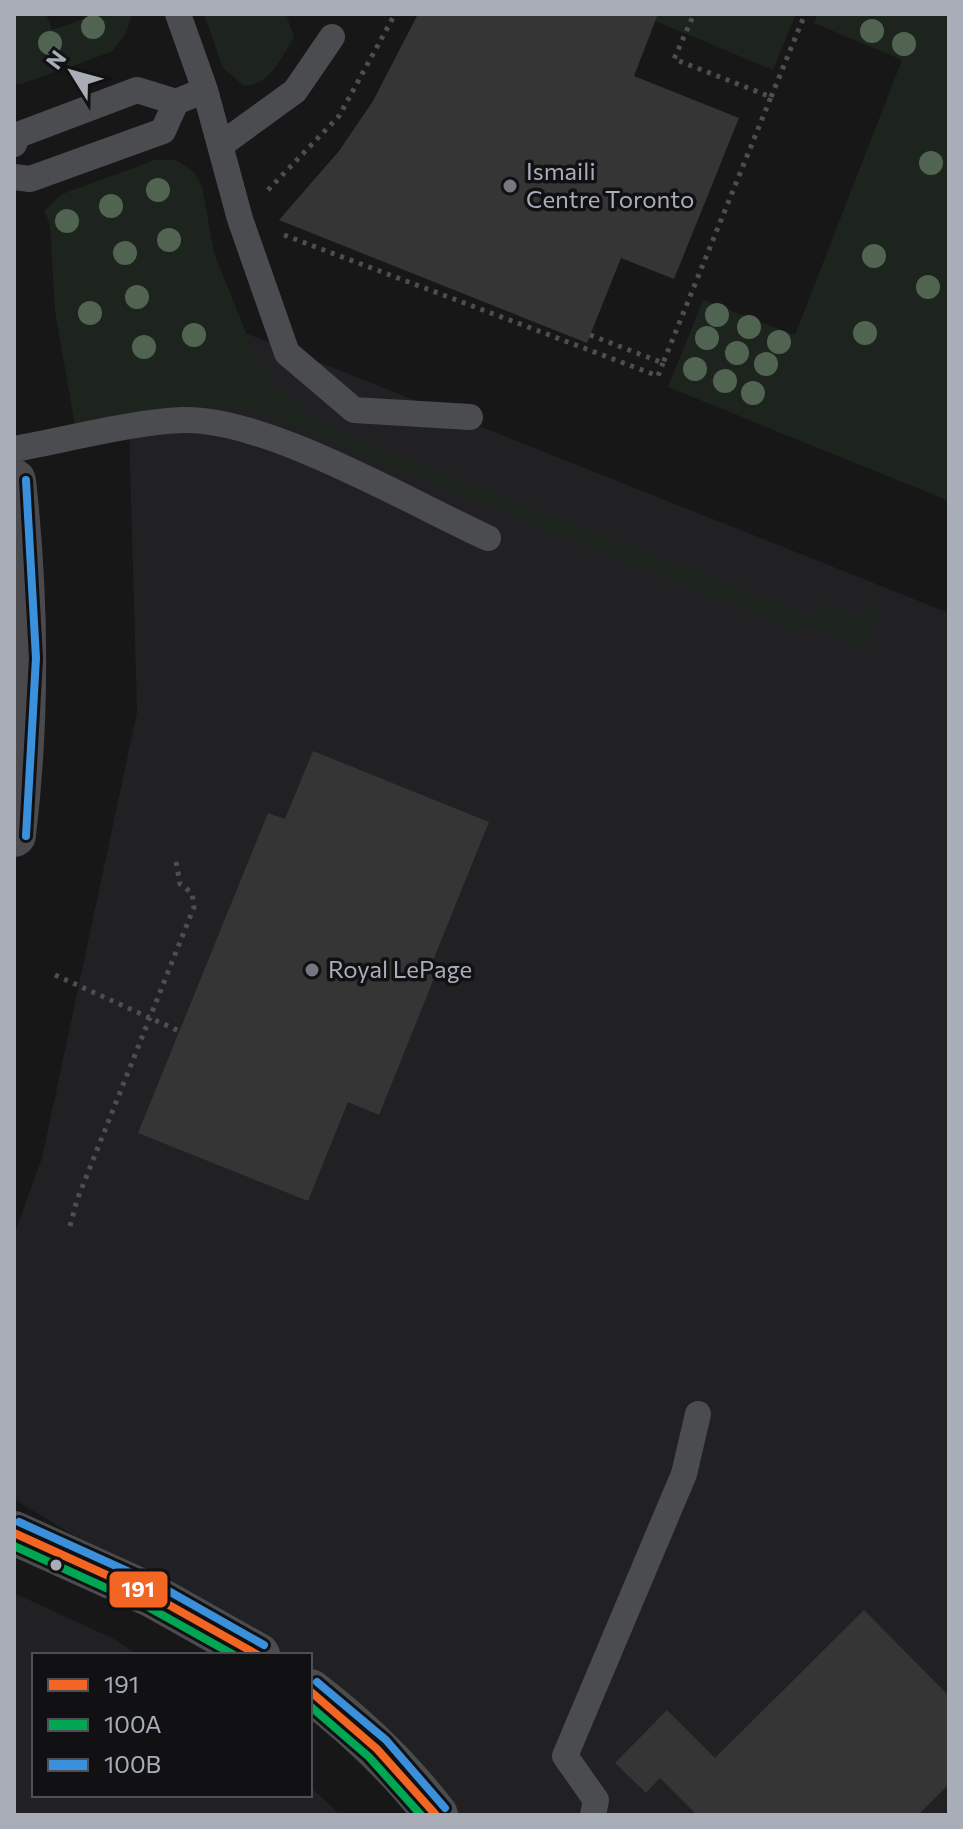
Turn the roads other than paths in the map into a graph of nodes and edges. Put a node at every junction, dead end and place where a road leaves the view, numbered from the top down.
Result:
1 (178, 14) edge
2 (332, 37) dead end
3 (205, 90) junction
4 (176, 102) junction
5 (14, 144) edge
6 (222, 144) junction
7 (14, 177) edge
8 (470, 417) dead end
9 (14, 449) edge
10 (14, 481) edge
11 (488, 538) dead end
12 (14, 835) edge
13 (698, 1414) dead end
14 (14, 1533) edge
15 (254, 1653) edge
16 (312, 1693) edge
17 (436, 1815) edge
18 (593, 1815) edge

1 - 3 lane
2 - 6 lane
3 - 4 lane
3 - 6 lane
4 - 5 lane
4 - 7 lane
6 - 8 lane
9 - 11 lane
10 - 12 street
13 - 18 lane
14 - 15 street
16 - 17 street

